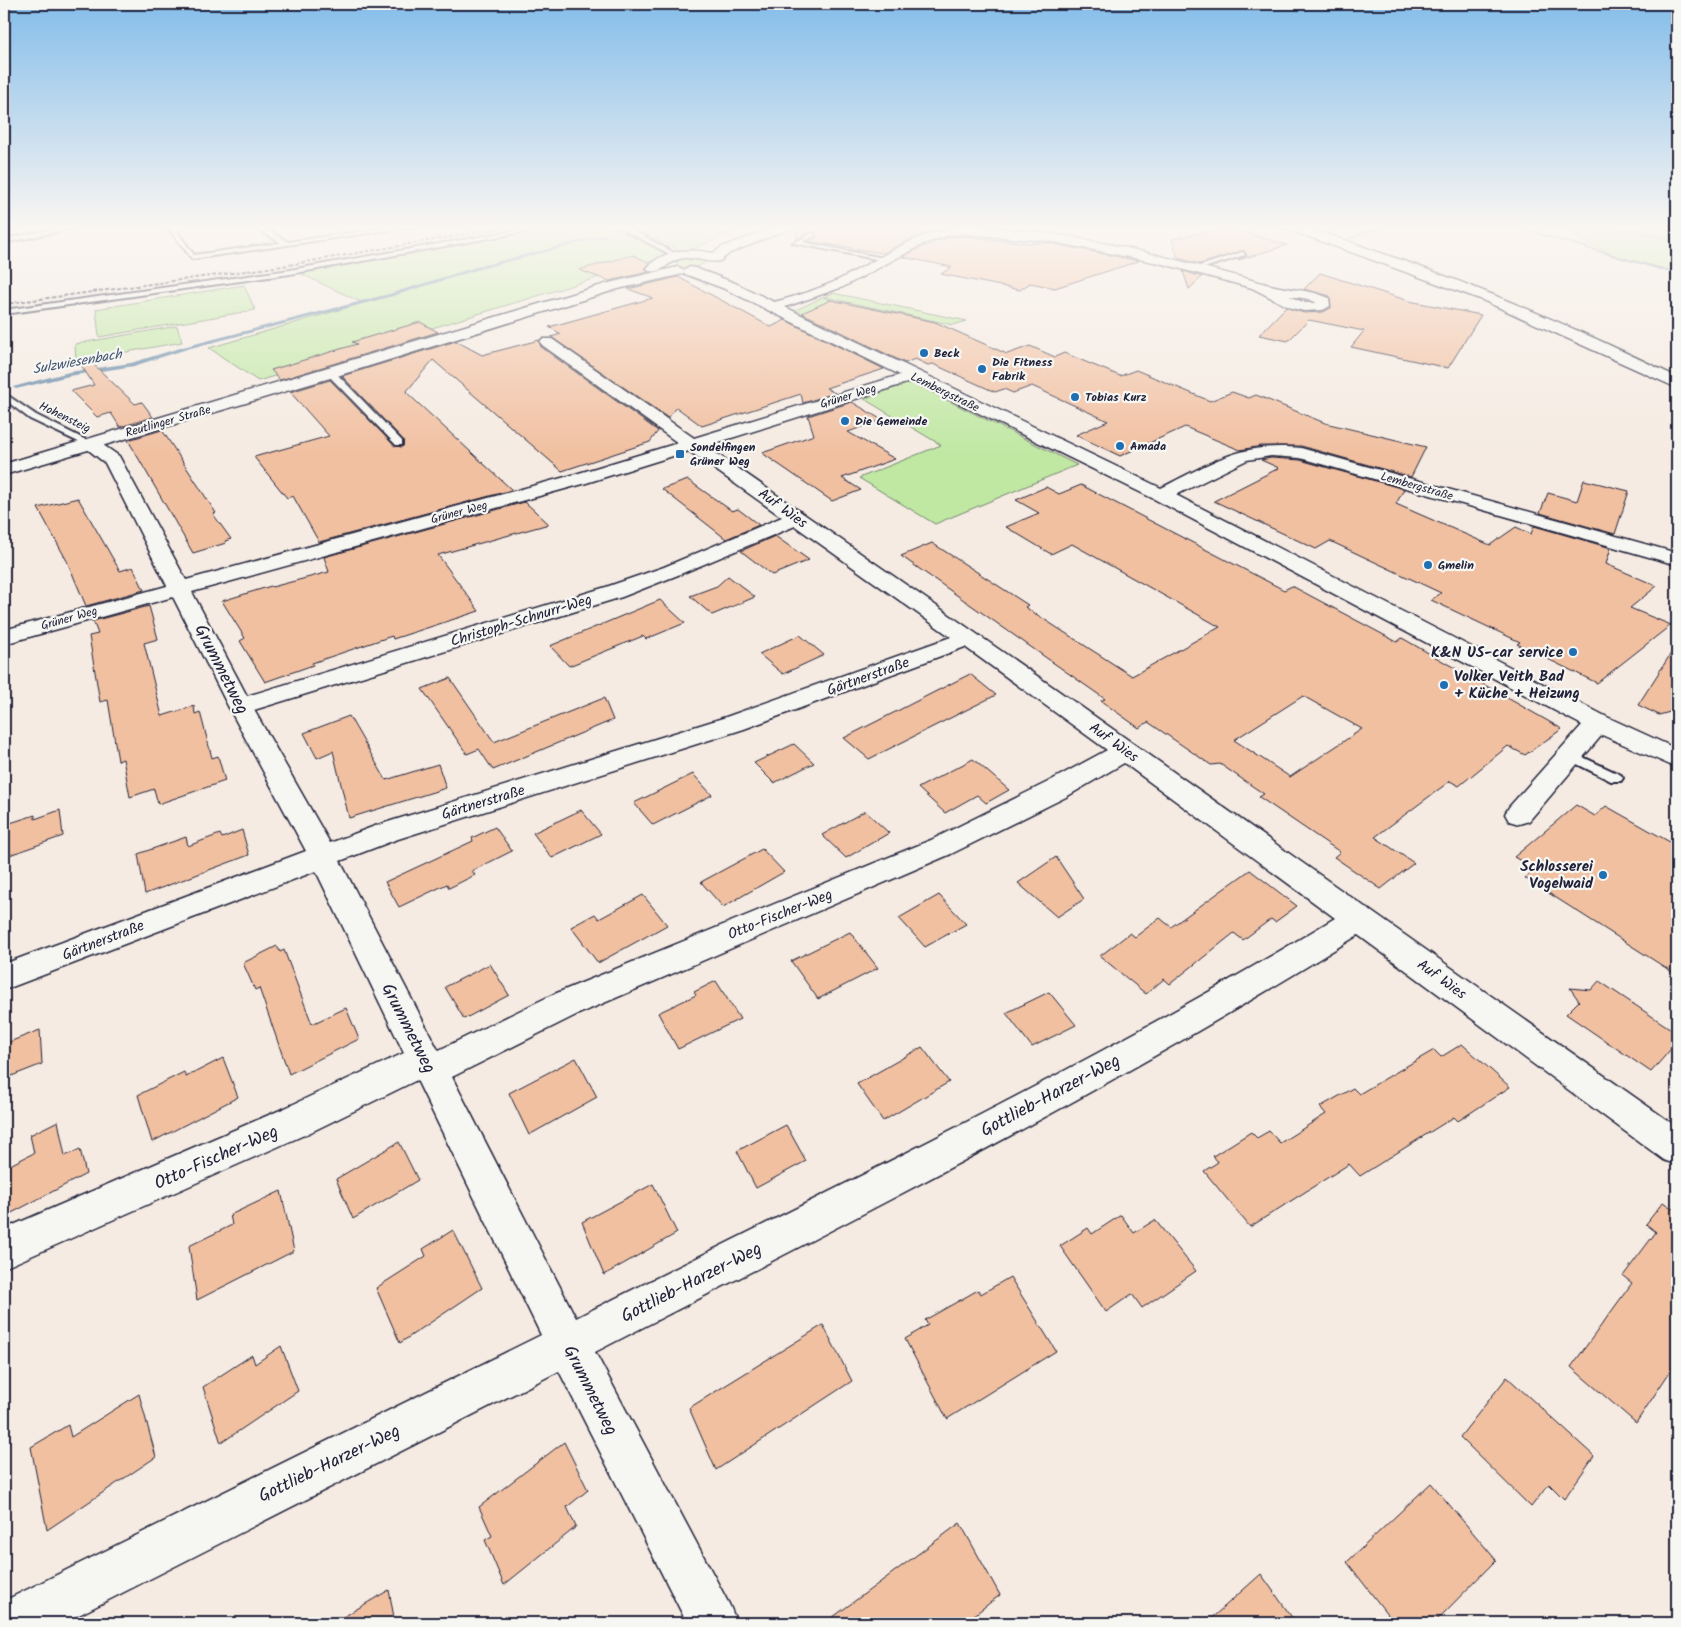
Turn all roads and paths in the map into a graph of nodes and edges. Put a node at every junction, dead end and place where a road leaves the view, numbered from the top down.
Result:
1 (75, 302) edge
2 (562, 302) edge
3 (760, 302) edge
4 (790, 302) edge
5 (1499, 302) edge
6 (770, 307) junction
7 (4, 312) edge
8 (547, 342) dead end
9 (332, 373) junction
10 (912, 376) junction
11 (1677, 383) edge
12 (4, 395) edge
13 (399, 443) dead end
14 (90, 444) junction
15 (694, 444) junction
16 (4, 470) edge
17 (1161, 496) junction
18 (797, 518) junction
19 (1677, 559) edge
20 (179, 588) junction
21 (4, 637) edge
22 (967, 639) junction
23 (240, 706) junction
24 (1598, 723) junction
25 (1125, 751) junction
26 (1570, 755) junction
27 (1677, 759) edge
28 (1616, 778) dead end
29 (1520, 814) dead end
30 (323, 856) junction
31 (1358, 919) junction
32 (4, 977) edge
33 (428, 1065) junction
34 (1677, 1148) edge
35 (4, 1249) edge
36 (568, 1345) junction
37 (12, 1623) edge
38 (712, 1623) edge

1 - 7 lane
2 - 9 street, Reutlinger Straße
3 - 6 street, Lembergstraße
4 - 6 street
5 - 11 street
6 - 10 street, Lembergstraße
8 - 15 street, Auf Wies
9 - 13 lane
9 - 14 street, Reutlinger Straße
10 - 15 street, Grüner Weg
10 - 17 street, Lembergstraße
12 - 14 lane, Hohensteig
14 - 16 street, Reutlinger Straße
14 - 20 street, Grummetweg
15 - 18 street, Auf Wies
15 - 20 street, Grüner Weg
17 - 19 street, Lembergstraße
17 - 24 street, Lembergstraße
18 - 22 street, Auf Wies
18 - 23 street, Christoph-Schnurr-Weg
20 - 21 street, Grüner Weg
20 - 23 street, Grummetweg
22 - 25 street, Auf Wies
22 - 30 street, Gärtnerstraße
23 - 30 street, Grummetweg
24 - 26 street
24 - 27 street, Lembergstraße
25 - 31 street, Auf Wies
25 - 33 street, Otto-Fischer-Weg
26 - 28 lane
26 - 29 street
30 - 32 street, Gärtnerstraße
30 - 33 street, Grummetweg
31 - 34 street, Auf Wies
31 - 36 street, Gottlieb-Harzer-Weg
33 - 35 street, Otto-Fischer-Weg
33 - 36 street, Grummetweg
36 - 37 street, Gottlieb-Harzer-Weg
36 - 38 street, Grummetweg

